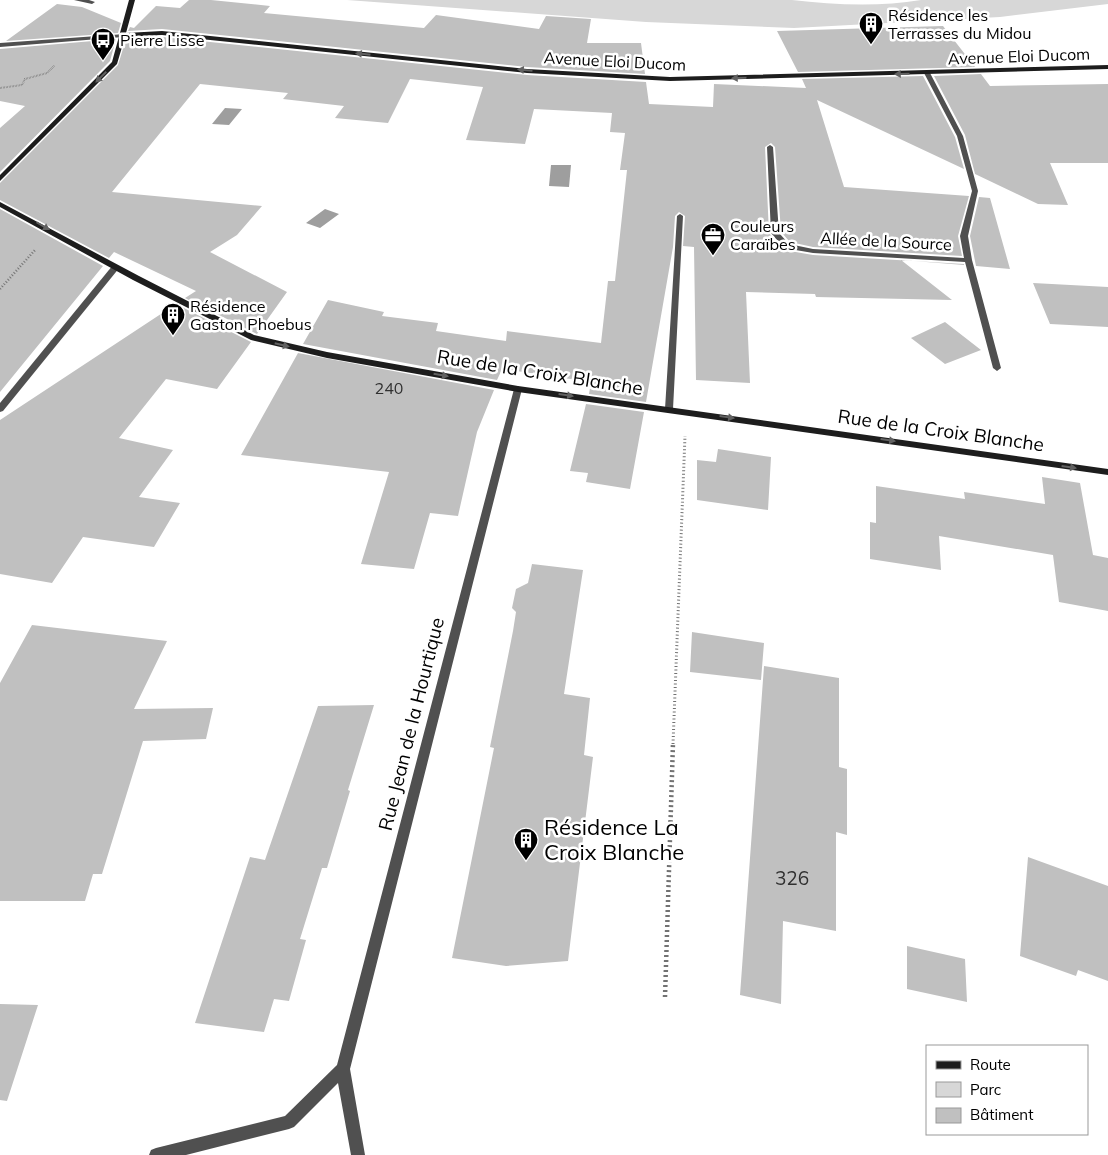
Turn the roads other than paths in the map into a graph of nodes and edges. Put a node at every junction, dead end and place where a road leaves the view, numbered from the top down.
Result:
1 (77, 0) edge
2 (132, 0) edge
3 (92, 2) dead end
4 (123, 35) junction
5 (0, 45) edge
6 (1108, 67) edge
7 (928, 73) junction
8 (770, 147) dead end
9 (0, 179) edge
10 (0, 204) edge
11 (680, 216) dead end
12 (968, 260) junction
13 (116, 267) junction
14 (997, 368) dead end
15 (518, 389) junction
16 (0, 409) edge
17 (669, 409) junction
18 (1108, 472) edge
19 (344, 1069) junction
20 (156, 1155) edge
21 (358, 1155) edge

1 - 3 street
2 - 4 street
4 - 5 street
7 -> 4 street, Avenue Eloi Ducom
4 -> 9 street
6 - 7 street, Avenue Eloi Ducom
7 - 12 street, Allée de la Source
8 - 12 street, Allée de la Source
10 -> 13 street, Rue de la Croix Blanche
11 - 17 street
12 - 14 street, Allée de la Source
13 -> 15 street, Rue de la Croix Blanche
13 - 16 street
15 -> 17 street, Rue de la Croix Blanche
15 - 19 street, Rue Jean de la Hourtique
17 -> 18 street, Rue de la Croix Blanche
19 - 20 street
19 - 21 street, Rue Jean de la Hourtique

